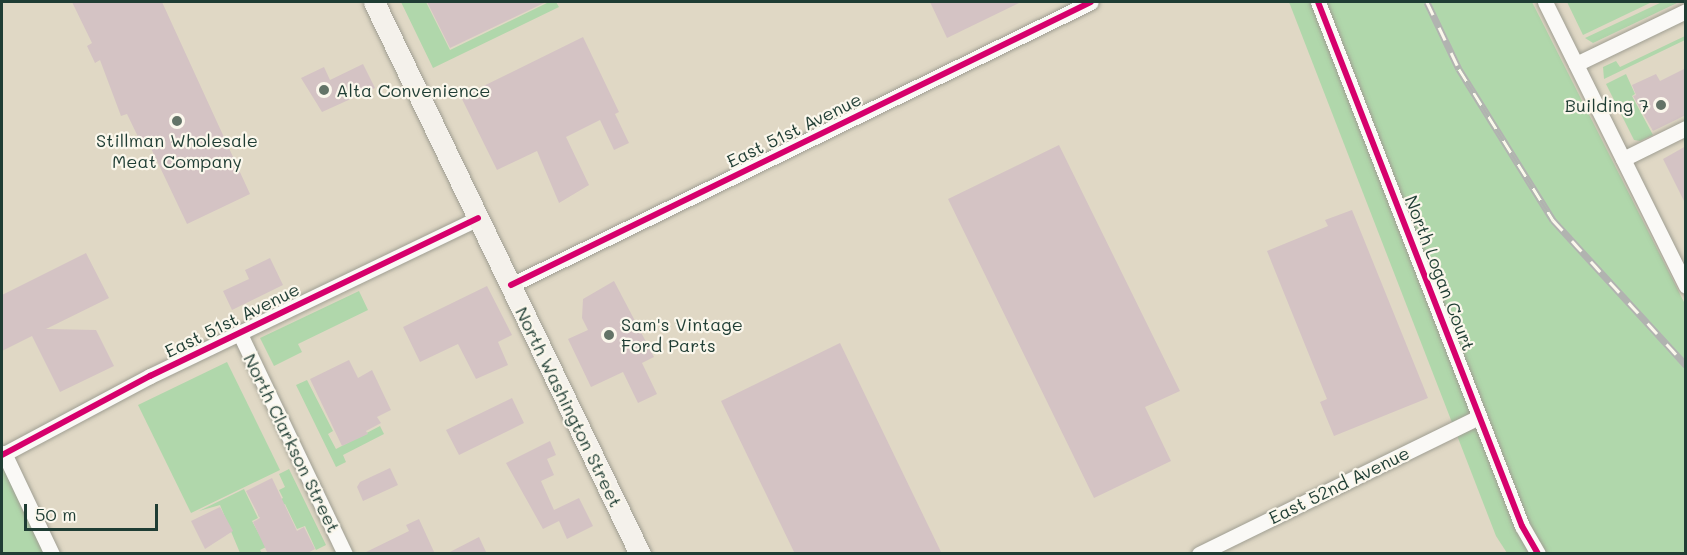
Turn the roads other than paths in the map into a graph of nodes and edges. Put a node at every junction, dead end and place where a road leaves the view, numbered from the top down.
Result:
1 (374, 2) edge
2 (1090, 2) edge
3 (1318, 2) edge
4 (1545, 2) edge
5 (1686, 11) edge
6 (1576, 64) junction
7 (1686, 128) edge
8 (1623, 159) junction
9 (478, 218) junction
10 (511, 285) junction
11 (1686, 286) edge
12 (239, 332) junction
13 (1479, 417) junction
14 (3, 454) edge
15 (52, 554) edge
16 (345, 554) edge
17 (639, 554) edge
18 (1199, 554) edge
19 (1538, 554) edge

1 - 9 main road, North Washington Street
2 - 10 street, East 51st Avenue
3 - 13 street, North Logan Court
4 - 6 street
5 - 6 street
6 - 8 street
7 - 8 street
8 - 11 street
9 - 10 main road, North Washington Street
9 - 12 street, East 51st Avenue
10 - 17 main road, North Washington Street
12 - 14 street, East 51st Avenue
12 - 16 street, North Clarkson Street
13 - 18 street, East 52nd Avenue
13 - 19 street, North Logan Court
14 - 15 street

